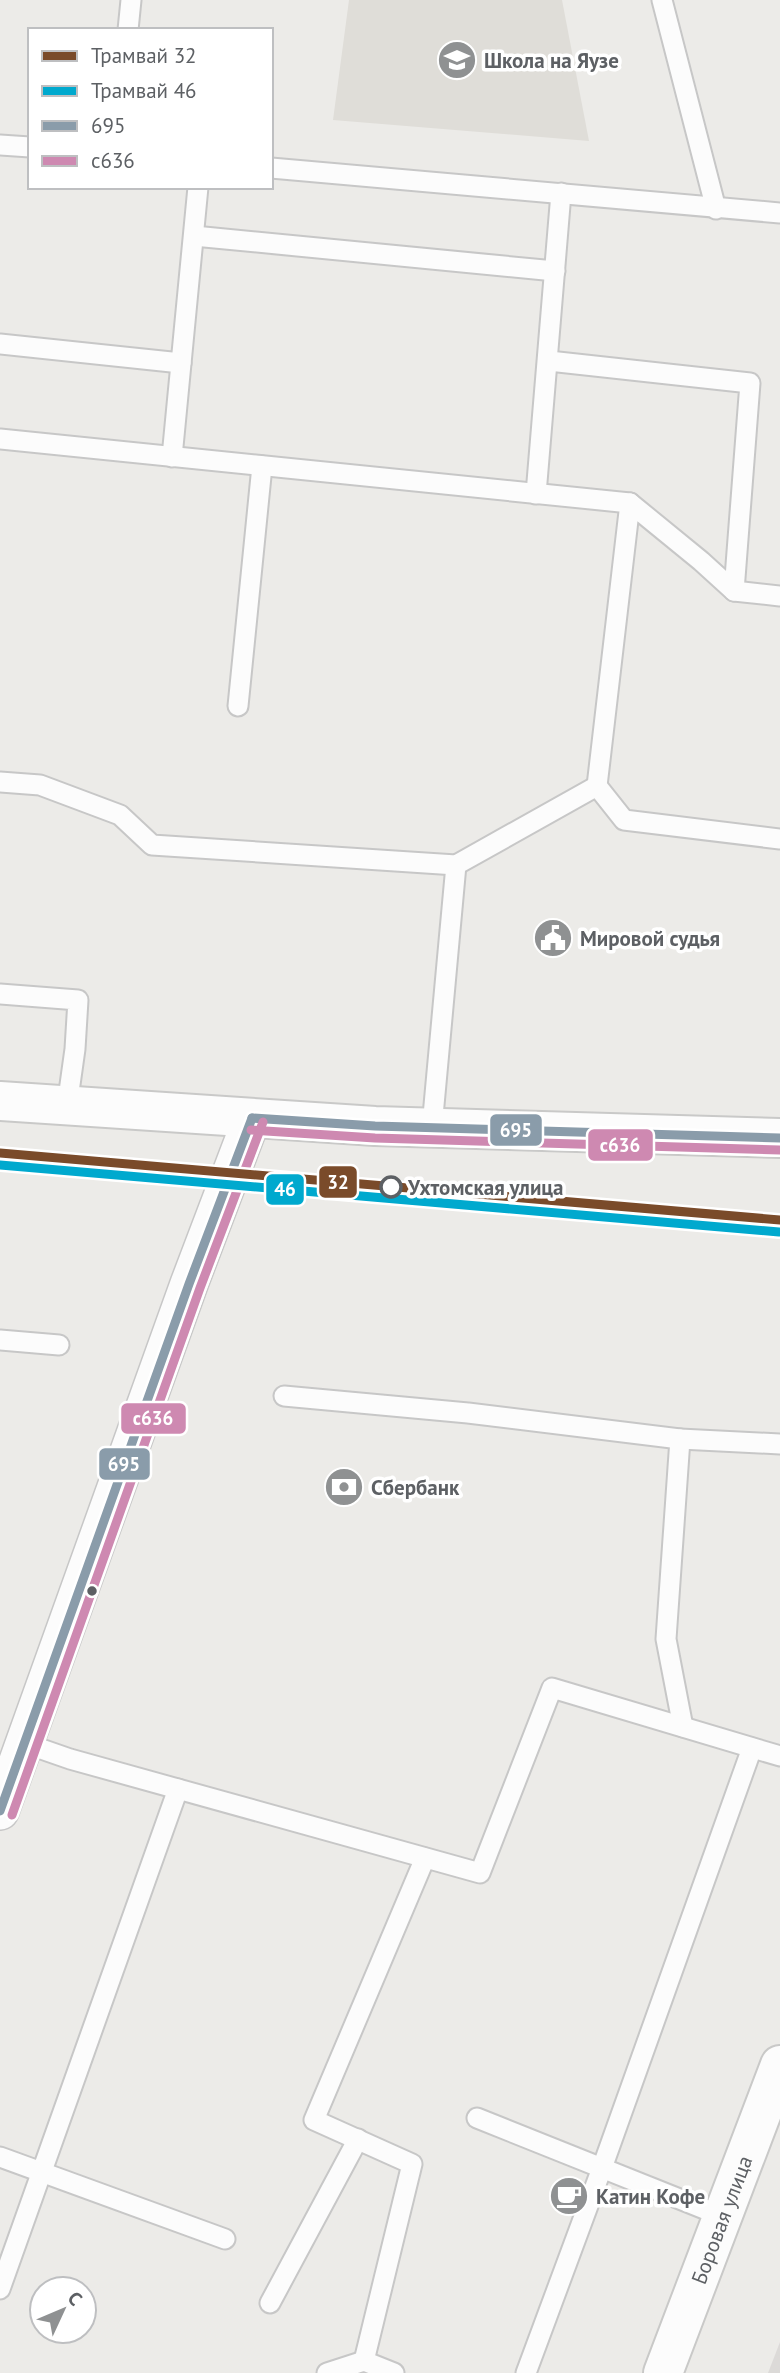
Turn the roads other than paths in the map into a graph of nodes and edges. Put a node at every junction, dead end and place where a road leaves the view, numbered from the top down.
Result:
1 (131, 0) edge
2 (662, 0) edge
3 (128, 28) edge
4 (0, 145) edge
5 (28, 147) edge
6 (273, 167) edge
7 (198, 189) edge
8 (561, 193) junction
9 (716, 209) junction
10 (780, 213) edge
11 (194, 236) junction
12 (555, 271) junction
13 (0, 344) edge
14 (549, 361) junction
15 (181, 363) junction
16 (0, 439) edge
17 (172, 457) junction
18 (262, 466) junction
19 (536, 494) junction
20 (630, 503) junction
21 (734, 591) junction
22 (780, 596) edge
23 (238, 706) dead end
24 (0, 782) edge
25 (597, 786) junction
26 (780, 839) edge
27 (456, 865) junction
28 (0, 994) edge
29 (0, 1101) edge
30 (67, 1106) junction
31 (252, 1118) junction
32 (432, 1127) junction
33 (780, 1138) edge
34 (0, 1340) edge
35 (59, 1345) dead end
36 (284, 1396) dead end
37 (680, 1439) junction
38 (780, 1444) edge
39 (683, 1727) junction
40 (24, 1743) junction
41 (752, 1748) junction
42 (780, 1756) edge
43 (178, 1789) junction
44 (0, 1811) edge
45 (425, 1858) junction
46 (780, 2065) edge
47 (477, 2118) dead end
48 (358, 2139) junction
49 (0, 2157) edge
50 (602, 2168) junction
51 (41, 2173) junction
52 (722, 2217) junction
53 (225, 2239) dead end
54 (0, 2288) edge
55 (271, 2304) dead end
56 (364, 2361) junction
57 (327, 2373) edge
58 (394, 2373) edge
59 (526, 2373) edge
60 (663, 2373) edge

1 - 3 lane
2 - 9 lane
4 - 5 lane
6 - 8 lane
7 - 11 lane
8 - 9 lane
8 - 12 lane
9 - 10 lane
11 - 12 lane
11 - 15 lane
12 - 14 lane
13 - 15 lane
14 - 19 lane
14 - 21 lane
15 - 17 lane
16 - 17 lane
17 - 18 lane
18 - 19 lane
18 - 23 lane
19 - 20 lane
20 - 21 lane
20 - 25 lane
21 - 22 lane
24 - 27 lane
25 - 26 lane
25 - 27 lane
27 - 32 lane
28 - 30 lane
29 - 30 main road
30 - 31 main road
31 - 32 main road
31 - 40 street
32 - 33 main road
34 - 35 lane
36 - 37 lane
37 - 38 lane
37 - 39 lane
39 - 41 lane
39 - 45 lane
40 - 43 lane
40 - 44 street
41 - 42 lane
41 - 50 lane
43 - 45 lane
43 - 51 lane
45 - 48 lane
46 - 52 main road, Боровая улица
47 - 50 lane
48 - 55 lane
48 - 56 lane
49 - 51 lane
50 - 52 lane
50 - 59 lane
51 - 53 lane
51 - 54 lane
52 - 60 main road, Боровая улица
56 - 57 lane
56 - 58 lane

